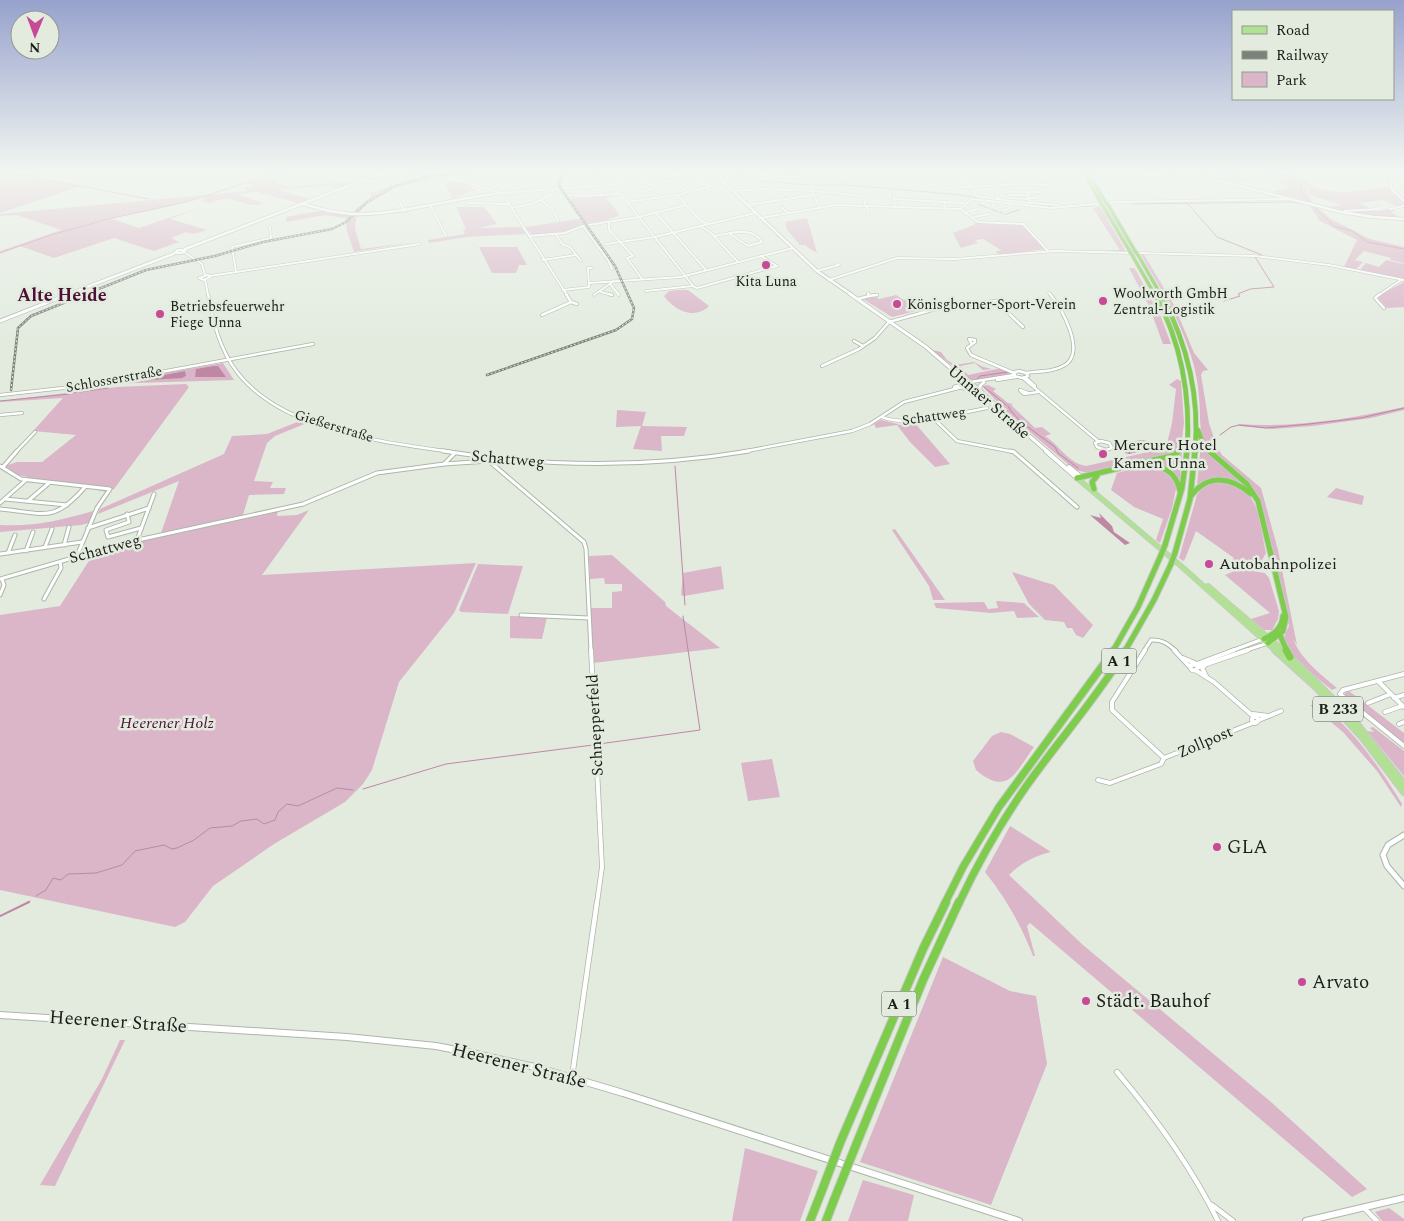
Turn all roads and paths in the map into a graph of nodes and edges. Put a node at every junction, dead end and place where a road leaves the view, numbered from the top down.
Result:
1 (242, 228) edge
2 (270, 228) edge
3 (442, 228) edge
4 (524, 228) edge
5 (578, 228) edge
6 (584, 228) edge
7 (609, 228) edge
8 (647, 228) edge
9 (669, 228) edge
10 (694, 228) edge
11 (704, 228) edge
12 (771, 228) edge
13 (1027, 228) edge
14 (1117, 228) edge
15 (1120, 228) edge
16 (674, 233) junction
17 (556, 234) junction
18 (730, 234) junction
19 (446, 236) dead end
20 (529, 236) junction
21 (714, 236) junction
22 (655, 237) junction
23 (622, 242) junction
24 (420, 244) dead end
25 (606, 244) dead end
26 (793, 248) junction
27 (184, 251) junction
28 (1048, 251) junction
29 (576, 255) junction
30 (761, 256) junction
31 (544, 260) junction
32 (581, 261) dead end
33 (738, 262) junction
34 (837, 264) dead end
35 (592, 268) dead end
36 (612, 269) dead end
37 (707, 270) junction
38 (817, 271) junction
39 (236, 272) junction
40 (205, 275) junction
41 (210, 276) junction
42 (686, 276) junction
43 (205, 279) junction
44 (642, 279) junction
45 (615, 280) junction
46 (829, 280) junction
47 (1403, 280) edge
48 (589, 283) junction
49 (610, 284) junction
50 (693, 286) junction
51 (563, 290) junction
52 (646, 291) dead end
53 (600, 292) junction
54 (1049, 293) dead end
55 (612, 295) dead end
56 (620, 295) dead end
57 (877, 295) dead end
58 (594, 296) dead end
59 (857, 300) junction
60 (571, 302) junction
61 (577, 304) dead end
62 (1384, 308) dead end
63 (542, 315) dead end
64 (0, 321) edge
65 (889, 322) junction
66 (1023, 326) dead end
67 (854, 341) dead end
68 (313, 344) dead end
69 (972, 344) dead end
70 (863, 346) junction
71 (228, 359) junction
72 (942, 361) junction
73 (822, 366) dead end
74 (1015, 374) junction
75 (959, 376) junction
76 (1025, 376) junction
77 (984, 382) junction
78 (971, 384) junction
79 (957, 387) junction
80 (978, 391) junction
81 (1039, 391) junction
82 (1028, 393) dead end
83 (0, 395) edge
84 (987, 408) dead end
85 (22, 413) dead end
86 (0, 415) edge
87 (881, 417) junction
88 (932, 417) junction
89 (1196, 425) junction
90 (35, 432) dead end
91 (1189, 436) junction
92 (1098, 441) junction
93 (454, 454) junction
94 (444, 464) junction
95 (1, 467) edge
96 (1097, 476) junction
97 (1080, 479) junction
98 (26, 480) junction
99 (49, 482) junction
100 (86, 486) junction
101 (1094, 489) junction
102 (154, 494) dead end
103 (1181, 496) junction
104 (1189, 498) junction
105 (5, 499) junction
106 (28, 501) junction
107 (0, 503) edge
108 (68, 505) junction
109 (1077, 507) dead end
110 (149, 508) junction
111 (0, 509) edge
112 (127, 514) junction
113 (69, 527) dead end
114 (88, 528) junction
115 (141, 528) junction
116 (52, 529) dead end
117 (33, 532) dead end
118 (15, 535) dead end
119 (137, 540) junction
120 (82, 542) junction
121 (64, 545) junction
122 (45, 548) junction
123 (26, 551) junction
124 (0, 554) edge
125 (8, 554) junction
126 (79, 556) junction
127 (60, 562) junction
128 (1, 579) edge
129 (0, 595) edge
130 (44, 599) dead end
131 (521, 615) dead end
132 (589, 618) junction
133 (1245, 623) junction
134 (1280, 635) junction
135 (1268, 640) junction
136 (1249, 644) junction
137 (1178, 654) junction
138 (1290, 657) junction
139 (1183, 658) junction
140 (1205, 661) junction
141 (1212, 661) junction
142 (1191, 665) junction
143 (1197, 669) junction
144 (1404, 674) edge
145 (1206, 677) junction
146 (1379, 682) junction
147 (1404, 695) edge
148 (1392, 696) junction
149 (1368, 703) dead end
150 (1403, 707) edge
151 (1246, 710) junction
152 (1281, 711) dead end
153 (1386, 712) dead end
154 (1270, 716) junction
155 (1255, 719) junction
156 (1404, 722) edge
157 (1399, 724) dead end
158 (1404, 746) edge
159 (1164, 758) junction
160 (1098, 780) dead end
161 (1404, 784) edge
162 (1404, 792) edge
163 (1404, 835) edge
164 (1404, 886) edge
165 (0, 1015) edge
166 (1117, 1072) dead end
167 (572, 1077) junction
168 (1404, 1198) edge
169 (1210, 1203) junction
170 (1364, 1208) junction
171 (810, 1221) edge
172 (826, 1221) edge
173 (1019, 1221) edge
174 (1218, 1221) edge
175 (1233, 1221) edge
176 (1306, 1221) edge
177 (1377, 1221) edge

1 - 27 main road
2 - 39 street
3 - 19 street
4 - 20 street
5 - 17 street
6 - 36 street
7 - 23 street
8 - 22 street
9 - 16 street
10 - 16 street
11 - 21 street
12 - 26 main road
13 - 28 street
14 - 91 highway, A 1, bridge
15 - 89 highway, A 1, bridge
16 - 22 street
16 - 37 street
17 - 20 street
17 - 29 street
18 - 18 street
18 - 21 street
20 - 31 street
21 - 33 street
22 - 23 street
22 - 42 street
23 - 25 street
23 - 44 street
24 - 39 street
26 - 30 street
26 - 38 main road
27 - 40 street
27 - 64 main road
28 - 46 street
28 - 47 street
29 - 31 street
29 - 32 street
30 - 33 street
30 - 50 street
31 - 51 street
33 - 37 street
34 - 38 street
35 - 48 street
37 - 42 street
38 - 46 main road
39 - 41 street
40 - 41 street
40 - 43 street, Gießerstraße
41 - 43 street
42 - 44 street
42 - 50 street
43 - 71 street, Gießerstraße
44 - 45 street
45 - 48 street
45 - 49 street
46 - 59 main road
47 - 62 street
48 - 51 street
49 - 53 street
49 - 56 street
50 - 52 street
51 - 60 street
53 - 55 street
53 - 58 street
54 - 76 street
57 - 59 street
59 - 65 main road
60 - 61 street
60 - 63 street
65 - 66 street
65 - 70 street
65 - 72 main road
67 - 70 street
68 - 71 street, Schlosserstraße
69 - 74 street
70 - 73 street
71 - 83 street, Schlosserstraße
71 - 93 street, Gießerstraße
72 - 75 main road, Unnaer Straße
72 - 78 main road, Unnaer Straße
74 - 76 street
74 - 76 street
74 - 77 street
74 - 78 street
75 - 78 main road, Unnaer Straße
75 - 79 street, Schattweg
76 - 81 street
77 - 78 street
77 - 80 main road
78 - 79 street, Schattweg
78 - 80 main road, Unnaer Straße
79 - 80 street, Schattweg
79 - 87 street, Schattweg
80 - 97 main road, Unnaer Straße
81 - 82 street
81 - 92 street
84 - 88 street, Schattweg
85 - 86 street
87 - 88 street, Schattweg
87 - 93 street, Schattweg
88 - 109 street
89 - 104 highway, A 1
89 - 134 highway
90 - 95 street
91 - 97 highway
91 - 103 highway, A 1
92 - 92 street
93 - 94 street, Schattweg
94 - 119 street, Schattweg
94 - 132 street, Schnepperfeld
95 - 98 street
96 - 97 highway
96 - 101 highway
96 - 103 highway
97 - 101 main road, Unnaer Straße / B 233
97 - 133 main road, Unnaer Straße / B 233
98 - 99 street
98 - 105 street
99 - 100 street
99 - 106 street
100 - 108 street
100 - 114 street
101 - 135 main road, Unnaer Straße / B 233
102 - 110 street
103 - 171 highway, A 1, bridge
104 - 135 highway
104 - 172 highway, A 1, bridge
105 - 106 street
105 - 107 street
106 - 108 street
108 - 111 street
110 - 112 street
110 - 115 street
112 - 114 street
112 - 115 street
113 - 121 street
114 - 120 street
115 - 119 street
116 - 122 street
117 - 123 street
118 - 125 street
119 - 126 street, Schattweg
120 - 121 street
120 - 126 street
121 - 122 street
122 - 123 street
123 - 125 street
124 - 125 street
126 - 127 street, Schattweg
127 - 128 street, Schattweg
127 - 130 street
128 - 129 street
131 - 132 street
132 - 167 street, Schnepperfeld
133 - 135 main road, Unnaer Straße / B 233
133 - 136 street
134 - 135 highway
134 - 138 highway
135 - 136 street
135 - 138 main road, Unnaer Straße / B 233
135 - 141 street
135 - 162 main road, Unnaer Straße / B 233
136 - 140 street
137 - 139 street, Zollpost
137 - 142 street, Zollpost
137 - 159 street, Zollpost
138 - 161 main road, Unnaer Straße / B 233
139 - 140 street
139 - 142 street, Zollpost
140 - 142 street
141 - 143 street
141 - 145 street
142 - 143 street, Zollpost
143 - 145 street, Zollpost
144 - 146 street
145 - 151 street, Zollpost
146 - 148 street
146 - 158 street
147 - 148 street
148 - 149 street
148 - 150 street
150 - 153 street
151 - 154 street, Zollpost
151 - 155 street, Zollpost
152 - 154 street, Zollpost
154 - 155 street, Zollpost
155 - 159 street, Zollpost
156 - 157 street
159 - 160 street, Zollpost
163 - 164 main road
165 - 167 main road, Heerener Straße
166 - 169 street
167 - 173 main road, Heerener Straße
168 - 170 main road
169 - 174 street
169 - 175 street
170 - 176 main road
170 - 177 street

